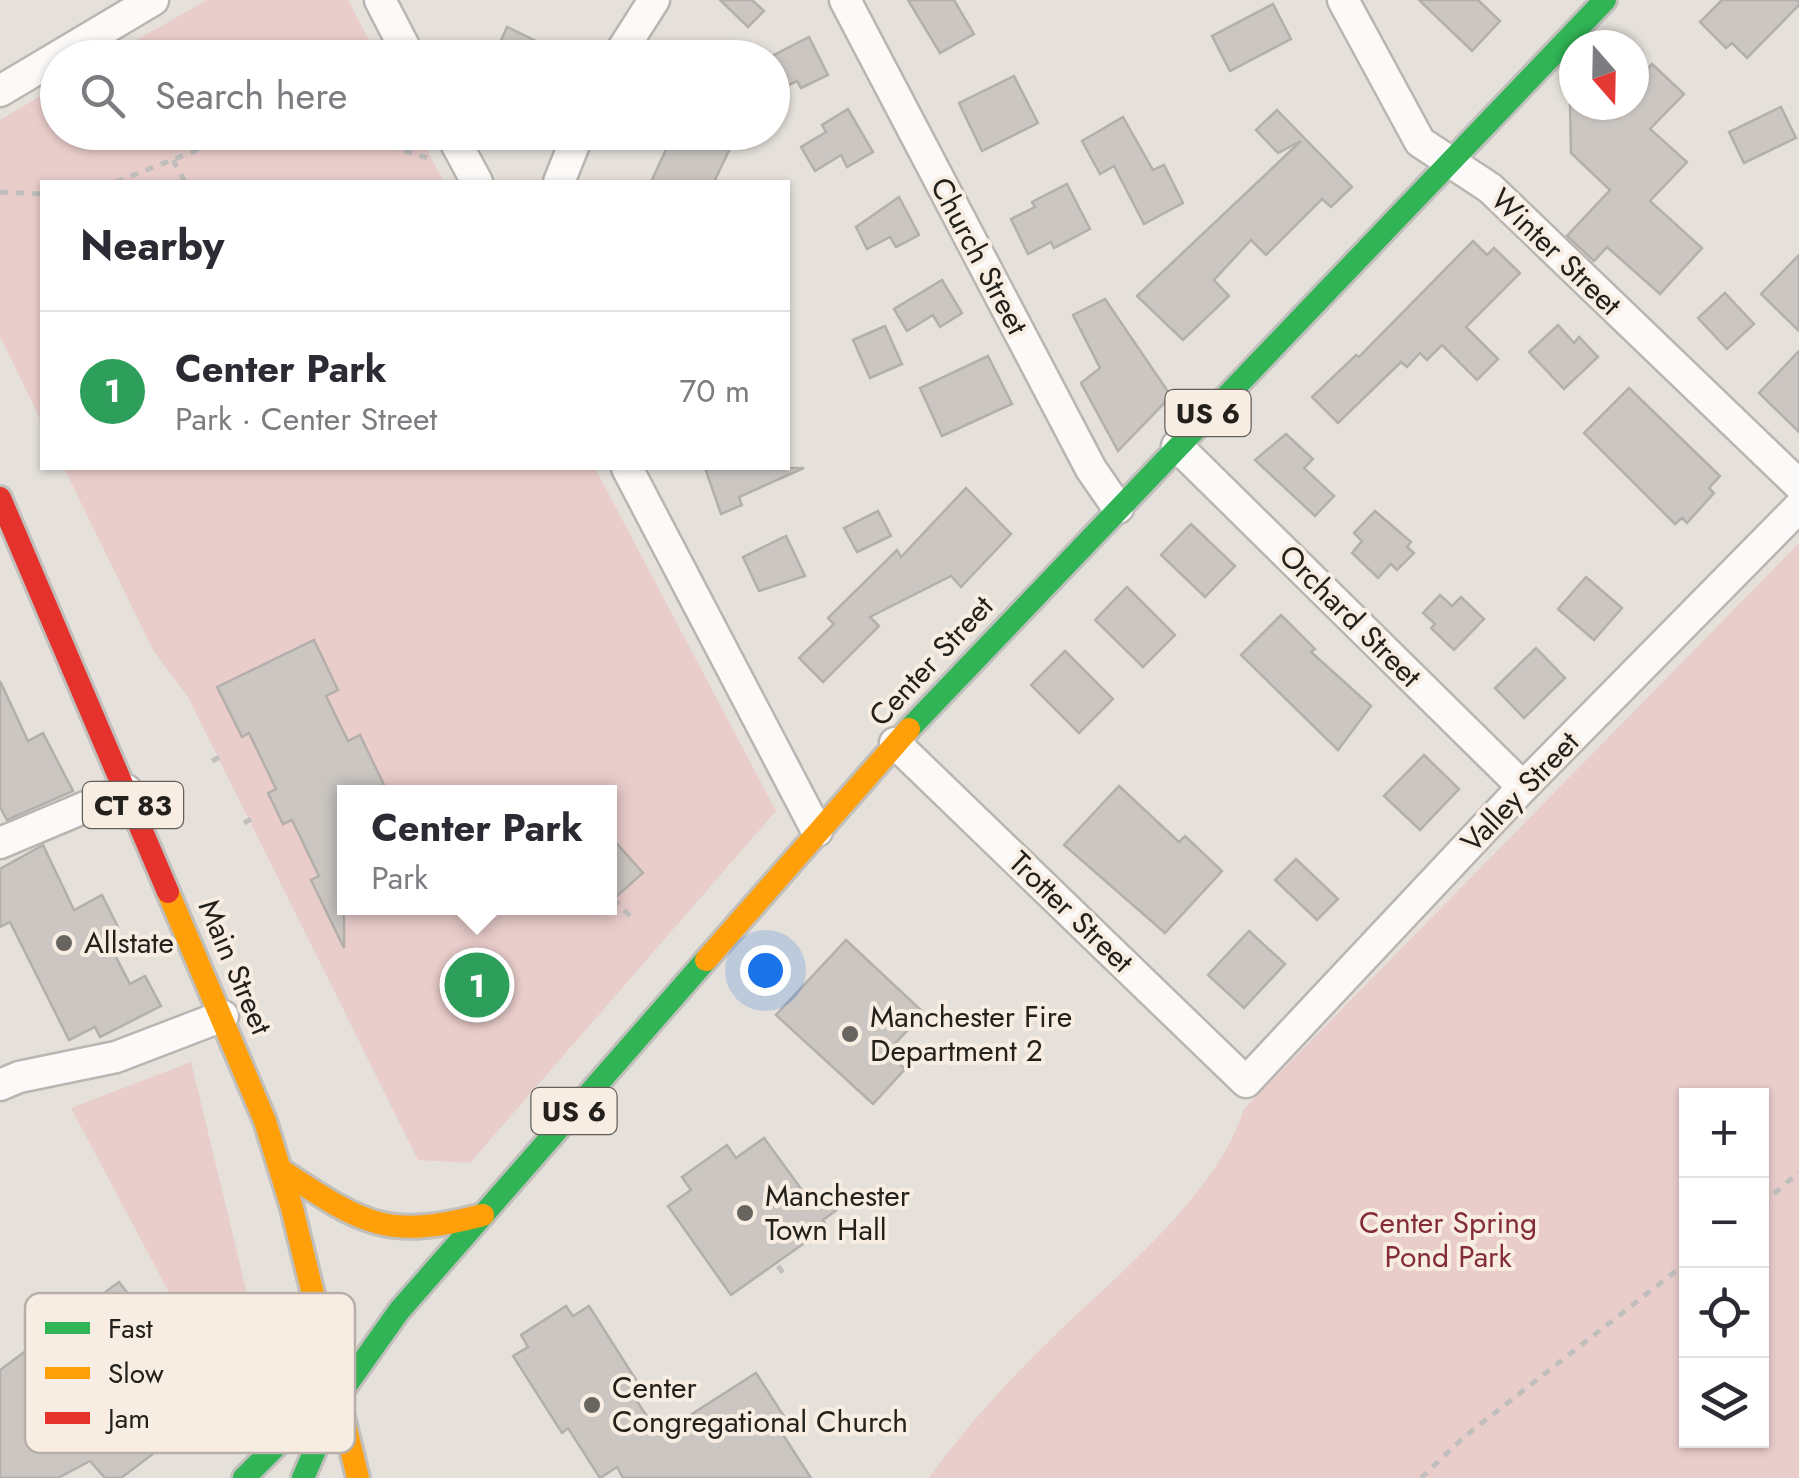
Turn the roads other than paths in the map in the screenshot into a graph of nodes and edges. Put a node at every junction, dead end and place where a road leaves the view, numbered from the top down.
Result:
1 (153, 0) edge
2 (380, 0) edge
3 (654, 0) edge
4 (846, 0) edge
5 (1343, 0) edge
6 (1605, 0) edge
7 (86, 40) edge
8 (401, 40) edge
9 (628, 40) edge
10 (40, 67) edge
11 (0, 91) edge
12 (459, 150) edge
13 (572, 150) edge
14 (1449, 162) junction
15 (475, 180) edge
16 (560, 180) edge
17 (1177, 446) junction
18 (627, 470) edge
19 (1799, 485) edge
20 (0, 498) edge
21 (1799, 507) edge
22 (1118, 508) junction
23 (7, 533) edge
24 (895, 742) junction
25 (1523, 787) junction
26 (126, 790) junction
27 (817, 831) junction
28 (0, 843) edge
29 (223, 1016) junction
30 (1246, 1082) joint
31 (0, 1085) edge
32 (281, 1170) junction
33 (482, 1214) junction
34 (312, 1293) edge
35 (355, 1373) edge
36 (269, 1453) edge
37 (314, 1453) edge
38 (352, 1453) edge
39 (244, 1478) edge
40 (303, 1478) edge
41 (358, 1478) edge

1 - 7 street
2 - 8 street
3 - 9 street
4 - 22 street, Church Street
5 - 14 street, Winter Street
6 - 14 main road, Center Street / US 6
10 - 11 street
12 - 15 street
13 - 16 street
14 - 17 main road, Center Street / US 6
14 - 19 street, Winter Street
17 - 22 main road, Center Street / US 6
17 - 25 street, Orchard Street
18 - 27 street
20 - 23 main road, Main Street / CT 83
21 - 25 street, Valley Street
22 - 24 main road, Center Street / US 6
23 - 26 main road, Main Street / CT 83
24 - 27 main road, Center Street / US 6
24 - 30 street, Trotter Street
25 - 30 street, Valley Street
26 - 28 street
26 - 29 main road, Main Street / CT 83
27 - 33 main road, Center Street / US 6
29 - 31 street
29 - 32 main road, Main Street / CT 83
32 - 33 main road
32 - 34 main road, Main Street / CT 83
33 - 35 main road, Center Street / US 6
36 - 39 main road, US 6
37 - 40 main road, US 6
38 - 41 main road, Main Street / CT 83

